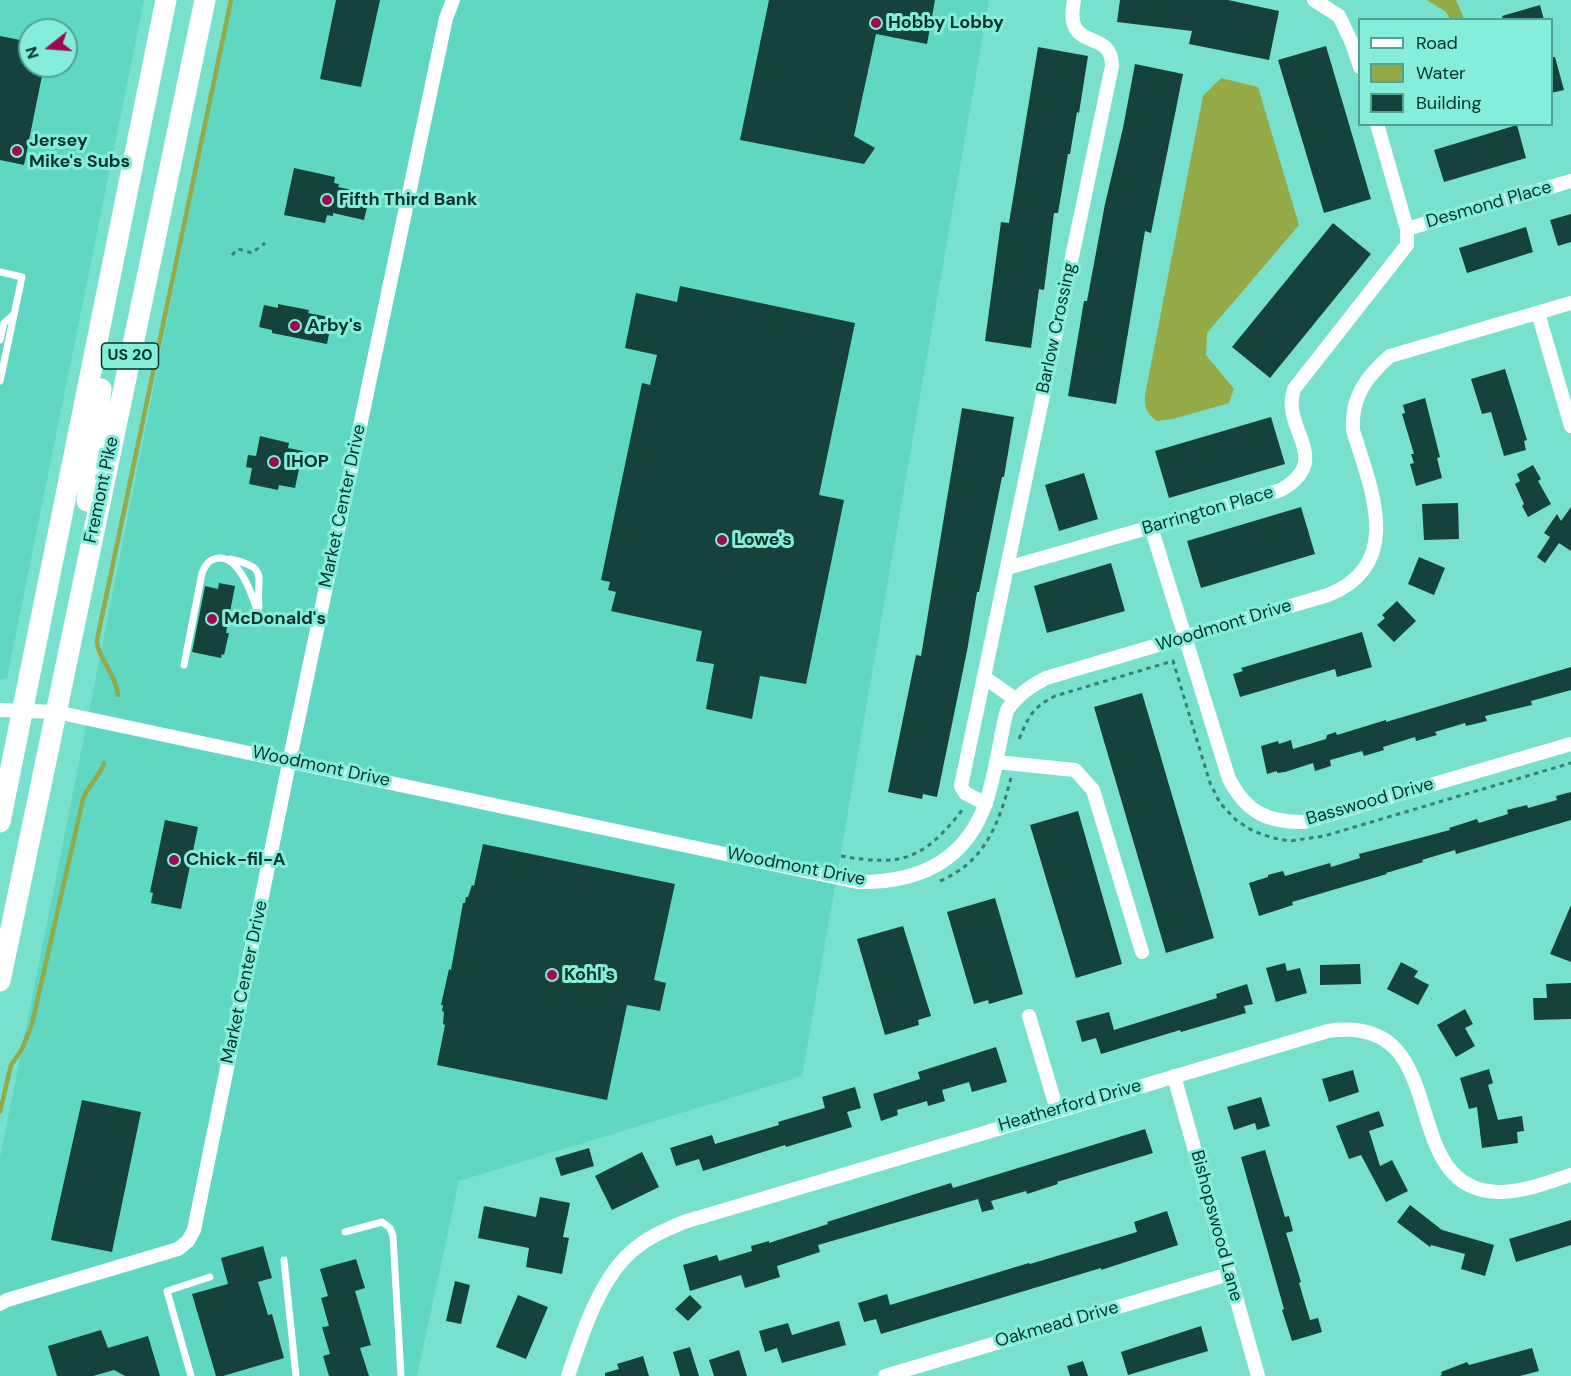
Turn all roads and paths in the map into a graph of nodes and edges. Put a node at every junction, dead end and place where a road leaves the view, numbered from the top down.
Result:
1 (166, 0) edge
2 (205, 0) edge
3 (453, 0) edge
4 (1074, 0) edge
5 (1314, 0) edge
6 (1358, 64) edge
7 (1378, 126) edge
8 (1571, 181) edge
9 (1407, 229) junction
10 (265, 243) dead end
11 (232, 255) dead end
12 (0, 272) edge
13 (106, 296) junction
14 (1571, 303) edge
15 (15, 313) junction
16 (1538, 313) junction
17 (0, 340) edge
18 (0, 381) edge
19 (1571, 426) edge
20 (1151, 527) junction
21 (227, 559) junction
22 (1007, 568) junction
23 (1185, 638) junction
24 (184, 666) dead end
25 (984, 676) junction
26 (1015, 699) junction
27 (0, 710) edge
28 (39, 711) junction
29 (1019, 739) dead end
30 (1571, 744) edge
31 (289, 760) junction
32 (996, 762) junction
33 (1571, 763) edge
34 (986, 804) junction
35 (963, 809) dead end
36 (0, 822) edge
37 (841, 856) dead end
38 (1142, 952) dead end
39 (0, 981) edge
40 (1029, 1016) dead end
41 (1174, 1076) junction
42 (1057, 1110) junction
43 (1571, 1175) edge
44 (345, 1232) dead end
45 (284, 1260) dead end
46 (1229, 1274) junction
47 (210, 1277) dead end
48 (0, 1304) edge
49 (191, 1376) edge
50 (296, 1376) edge
51 (401, 1376) edge
52 (568, 1376) edge
53 (885, 1376) edge
54 (1258, 1376) edge

1 - 13 highway, Fremont Pike / US 20
2 - 28 highway, Fremont Pike / US 20
3 - 31 street, Market Center Drive
4 - 22 street, Barlow Crossing
5 - 6 street
7 - 9 street
8 - 9 street, Desmond Place
9 - 20 street, Barrington Place
10 - 11 path
12 - 15 lane
13 - 28 highway, Fremont Pike / US 20
13 - 28 highway
14 - 16 street, Woodmont Drive
15 - 17 lane
15 - 18 lane
16 - 19 street
16 - 23 street, Woodmont Drive
20 - 22 street, Barrington Place
20 - 23 street, Basswood Drive
21 - 21 lane
21 - 24 lane
22 - 25 street, Barlow Crossing
23 - 26 street, Woodmont Drive
23 - 30 street, Basswood Drive
25 - 26 street
25 - 34 street, Barlow Crossing
26 - 32 street, Woodmont Drive
27 - 28 street, Woodmont Drive
28 - 31 street, Woodmont Drive
28 - 36 highway, Fremont Pike / US 20
28 - 39 highway, Fremont Pike / US 20
29 - 33 path
31 - 34 street, Woodmont Drive
31 - 48 street, Market Center Drive
32 - 34 street, Woodmont Drive
32 - 38 street
35 - 37 path
40 - 42 street
41 - 42 street, Heatherford Drive
41 - 43 street, Heatherford Drive
41 - 46 street, Bishopswood Lane
42 - 52 street, Heatherford Drive
44 - 51 lane
45 - 50 lane
46 - 53 street, Oakmead Drive
46 - 54 street, Bishopswood Lane
47 - 49 lane

